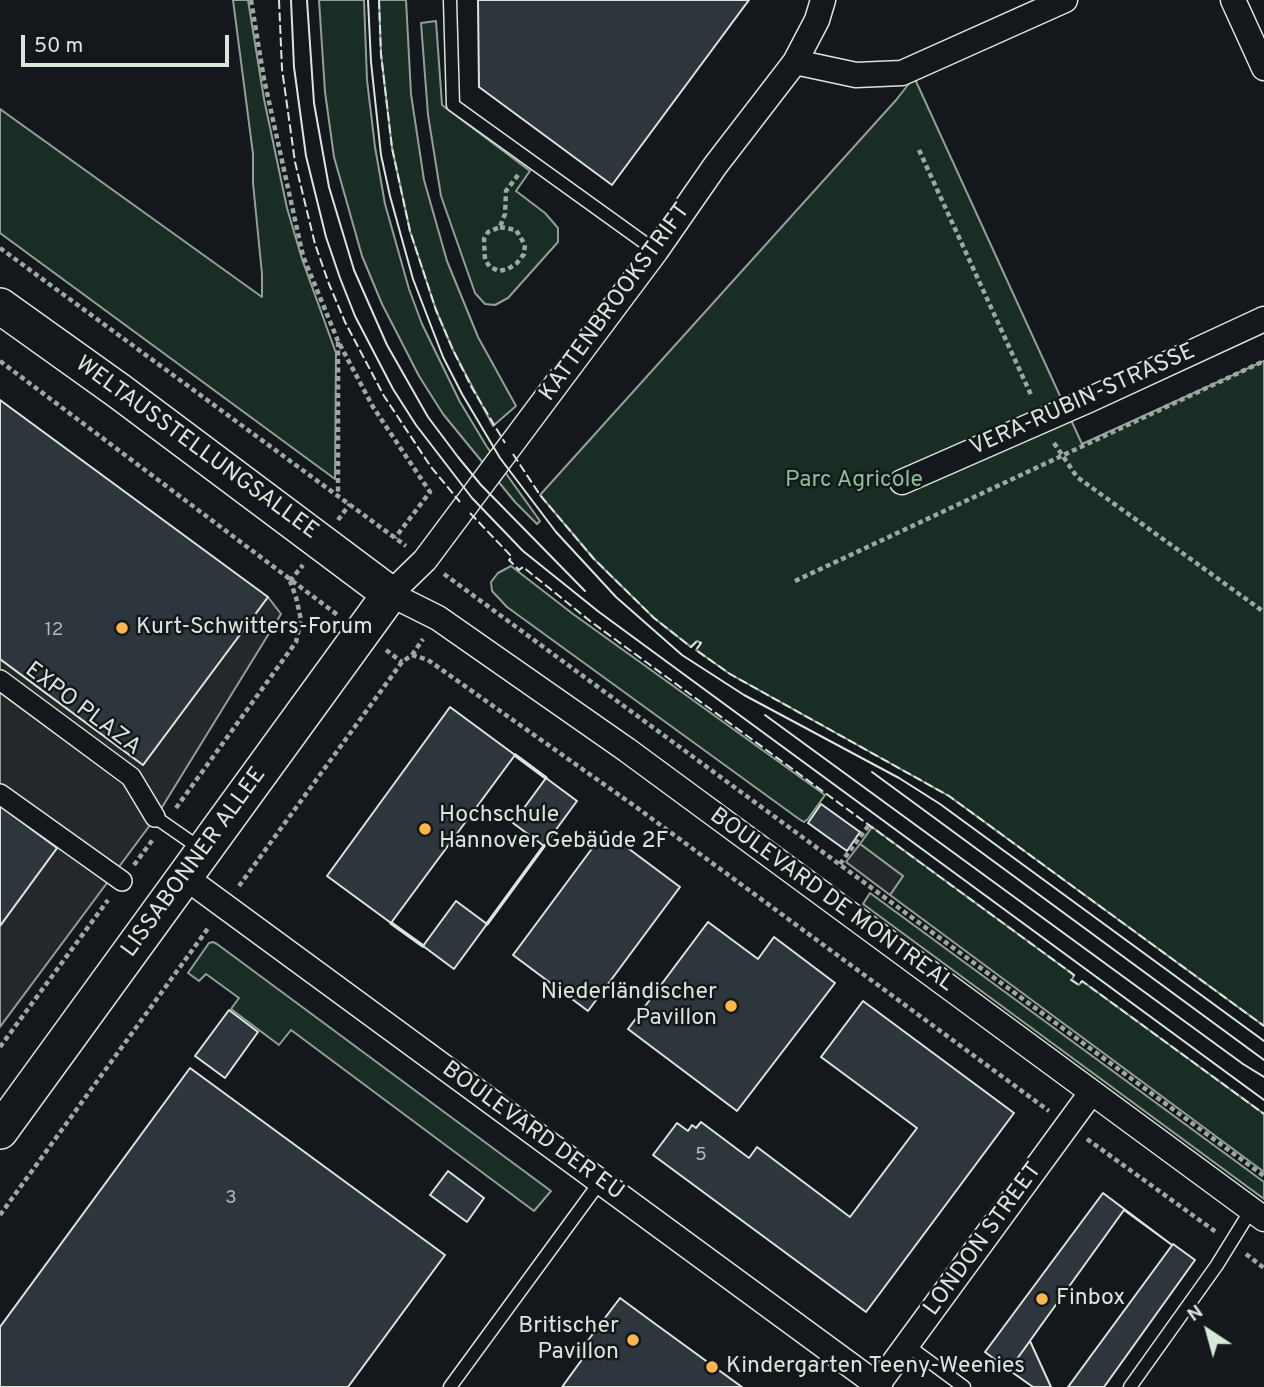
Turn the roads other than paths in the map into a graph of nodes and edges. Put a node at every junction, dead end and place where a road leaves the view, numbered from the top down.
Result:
1 (450, 0) edge
2 (823, 0) edge
3 (1065, 0) edge
4 (1233, 0) edge
5 (795, 62) junction
6 (1264, 68) edge
7 (656, 251) junction
8 (0, 306) edge
9 (1264, 319) edge
10 (902, 482) dead end
11 (390, 594) junction
12 (0, 680) edge
13 (0, 794) edge
14 (156, 817) joint
15 (194, 864) junction
16 (122, 881) dead end
17 (1091, 1093) junction
18 (0, 1131) edge
19 (600, 1182) junction
20 (1258, 1215) edge
21 (907, 1345) junction
22 (878, 1386) edge
23 (450, 1387) edge
24 (964, 1387) edge
25 (1130, 1387) edge

1 - 7 lane
2 - 5 street, KATTENBROOKSTRIFT
3 - 5 street
4 - 6 street
5 - 7 street, KATTENBROOKSTRIFT
7 - 11 street, KATTENBROOKSTRIFT
8 - 11 main road, WELTAUSSTELLUNGSALLEE
9 - 10 street, VERA-RUBIN-STRASSE
11 - 15 main road, LISSABONNER ALLEE
11 - 17 street, BOULEVARD DE MONTREAL
12 - 14 street, EXPO PLAZA
13 - 16 street
14 - 15 lane
15 - 18 main road, LISSABONNER ALLEE
15 - 19 street, BOULEVARD DER EU
17 - 20 street, BOULEVARD DE MONTREAL
17 - 21 street, LONDON STREET
19 - 22 street, BOULEVARD DER EU
19 - 23 lane
20 - 25 lane
21 - 22 street, LONDON STREET
21 - 24 lane

